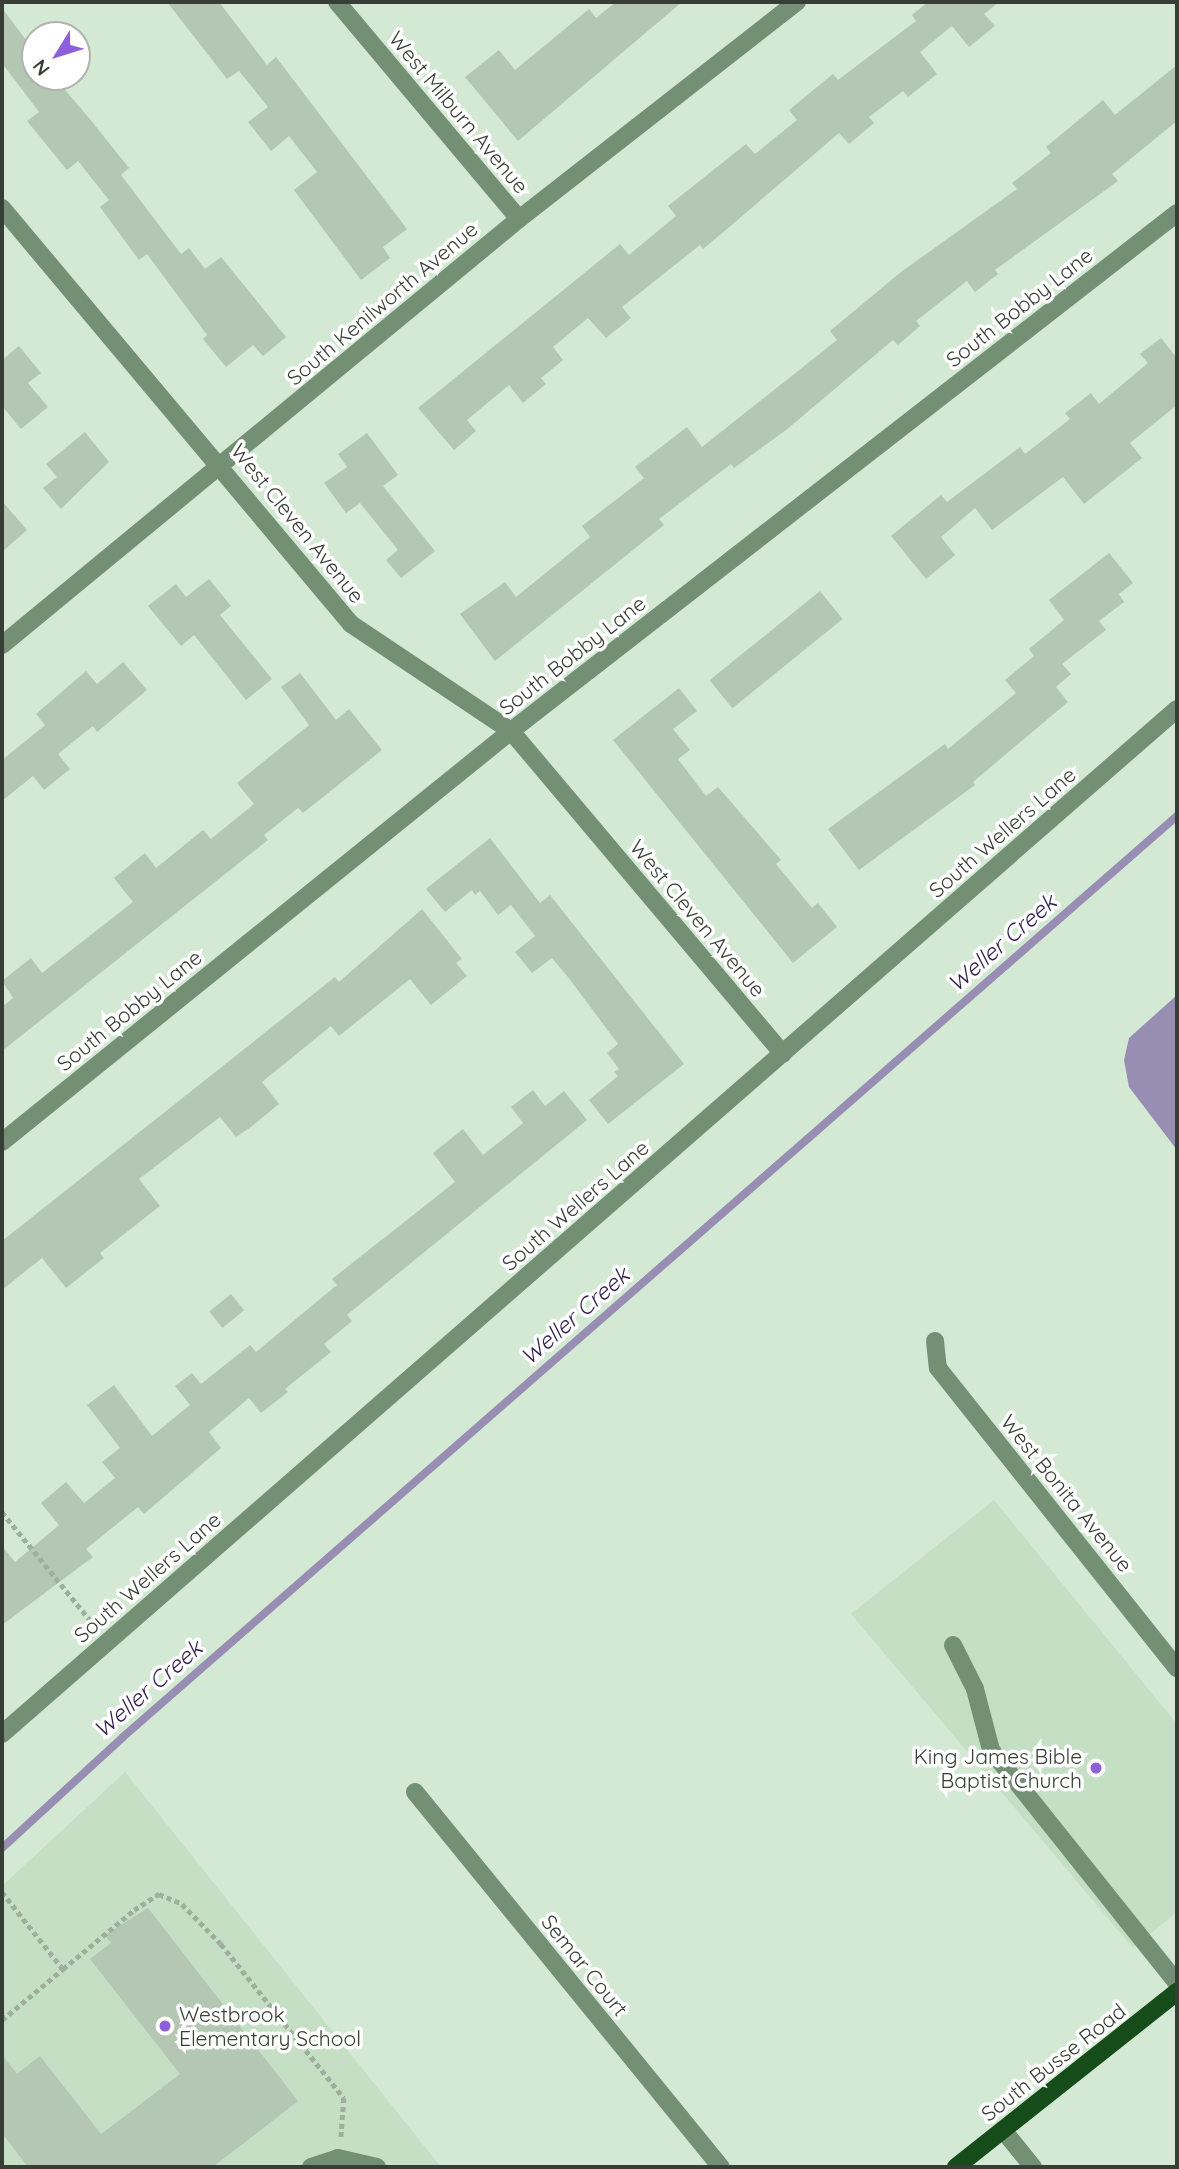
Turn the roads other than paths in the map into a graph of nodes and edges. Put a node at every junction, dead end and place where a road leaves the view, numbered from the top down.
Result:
1 (337, 2) edge
2 (797, 2) edge
3 (2, 208) edge
4 (1177, 213) edge
5 (519, 219) junction
6 (222, 465) junction
7 (2, 645) edge
8 (1177, 709) edge
9 (511, 731) junction
10 (783, 1054) junction
11 (2, 1142) edge
12 (935, 1341) dead end
13 (953, 1645) dead end
14 (1177, 1668) edge
15 (2, 1734) edge
16 (415, 1792) dead end
17 (1177, 1983) edge
18 (1177, 1992) edge
19 (1003, 2130) junction
20 (311, 2167) edge
21 (377, 2167) edge
22 (721, 2167) edge
23 (956, 2167) edge
24 (1032, 2167) edge

1 - 5 street, West Milburn Avenue
2 - 5 street, South Kenilworth Avenue
3 - 6 street, West Cleven Avenue
4 - 9 street, South Bobby Lane
5 - 6 street, South Kenilworth Avenue
6 - 7 street, South Kenilworth Avenue
6 - 9 street, West Cleven Avenue
8 - 10 street, South Wellers Lane
9 - 10 street, West Cleven Avenue
9 - 11 street, South Bobby Lane
10 - 15 street, South Wellers Lane
12 - 14 street, West Bonita Avenue
13 - 17 street
16 - 22 street, Semar Court
18 - 19 main road, South Busse Road
19 - 23 main road, South Busse Road
19 - 24 street
20 - 21 street

